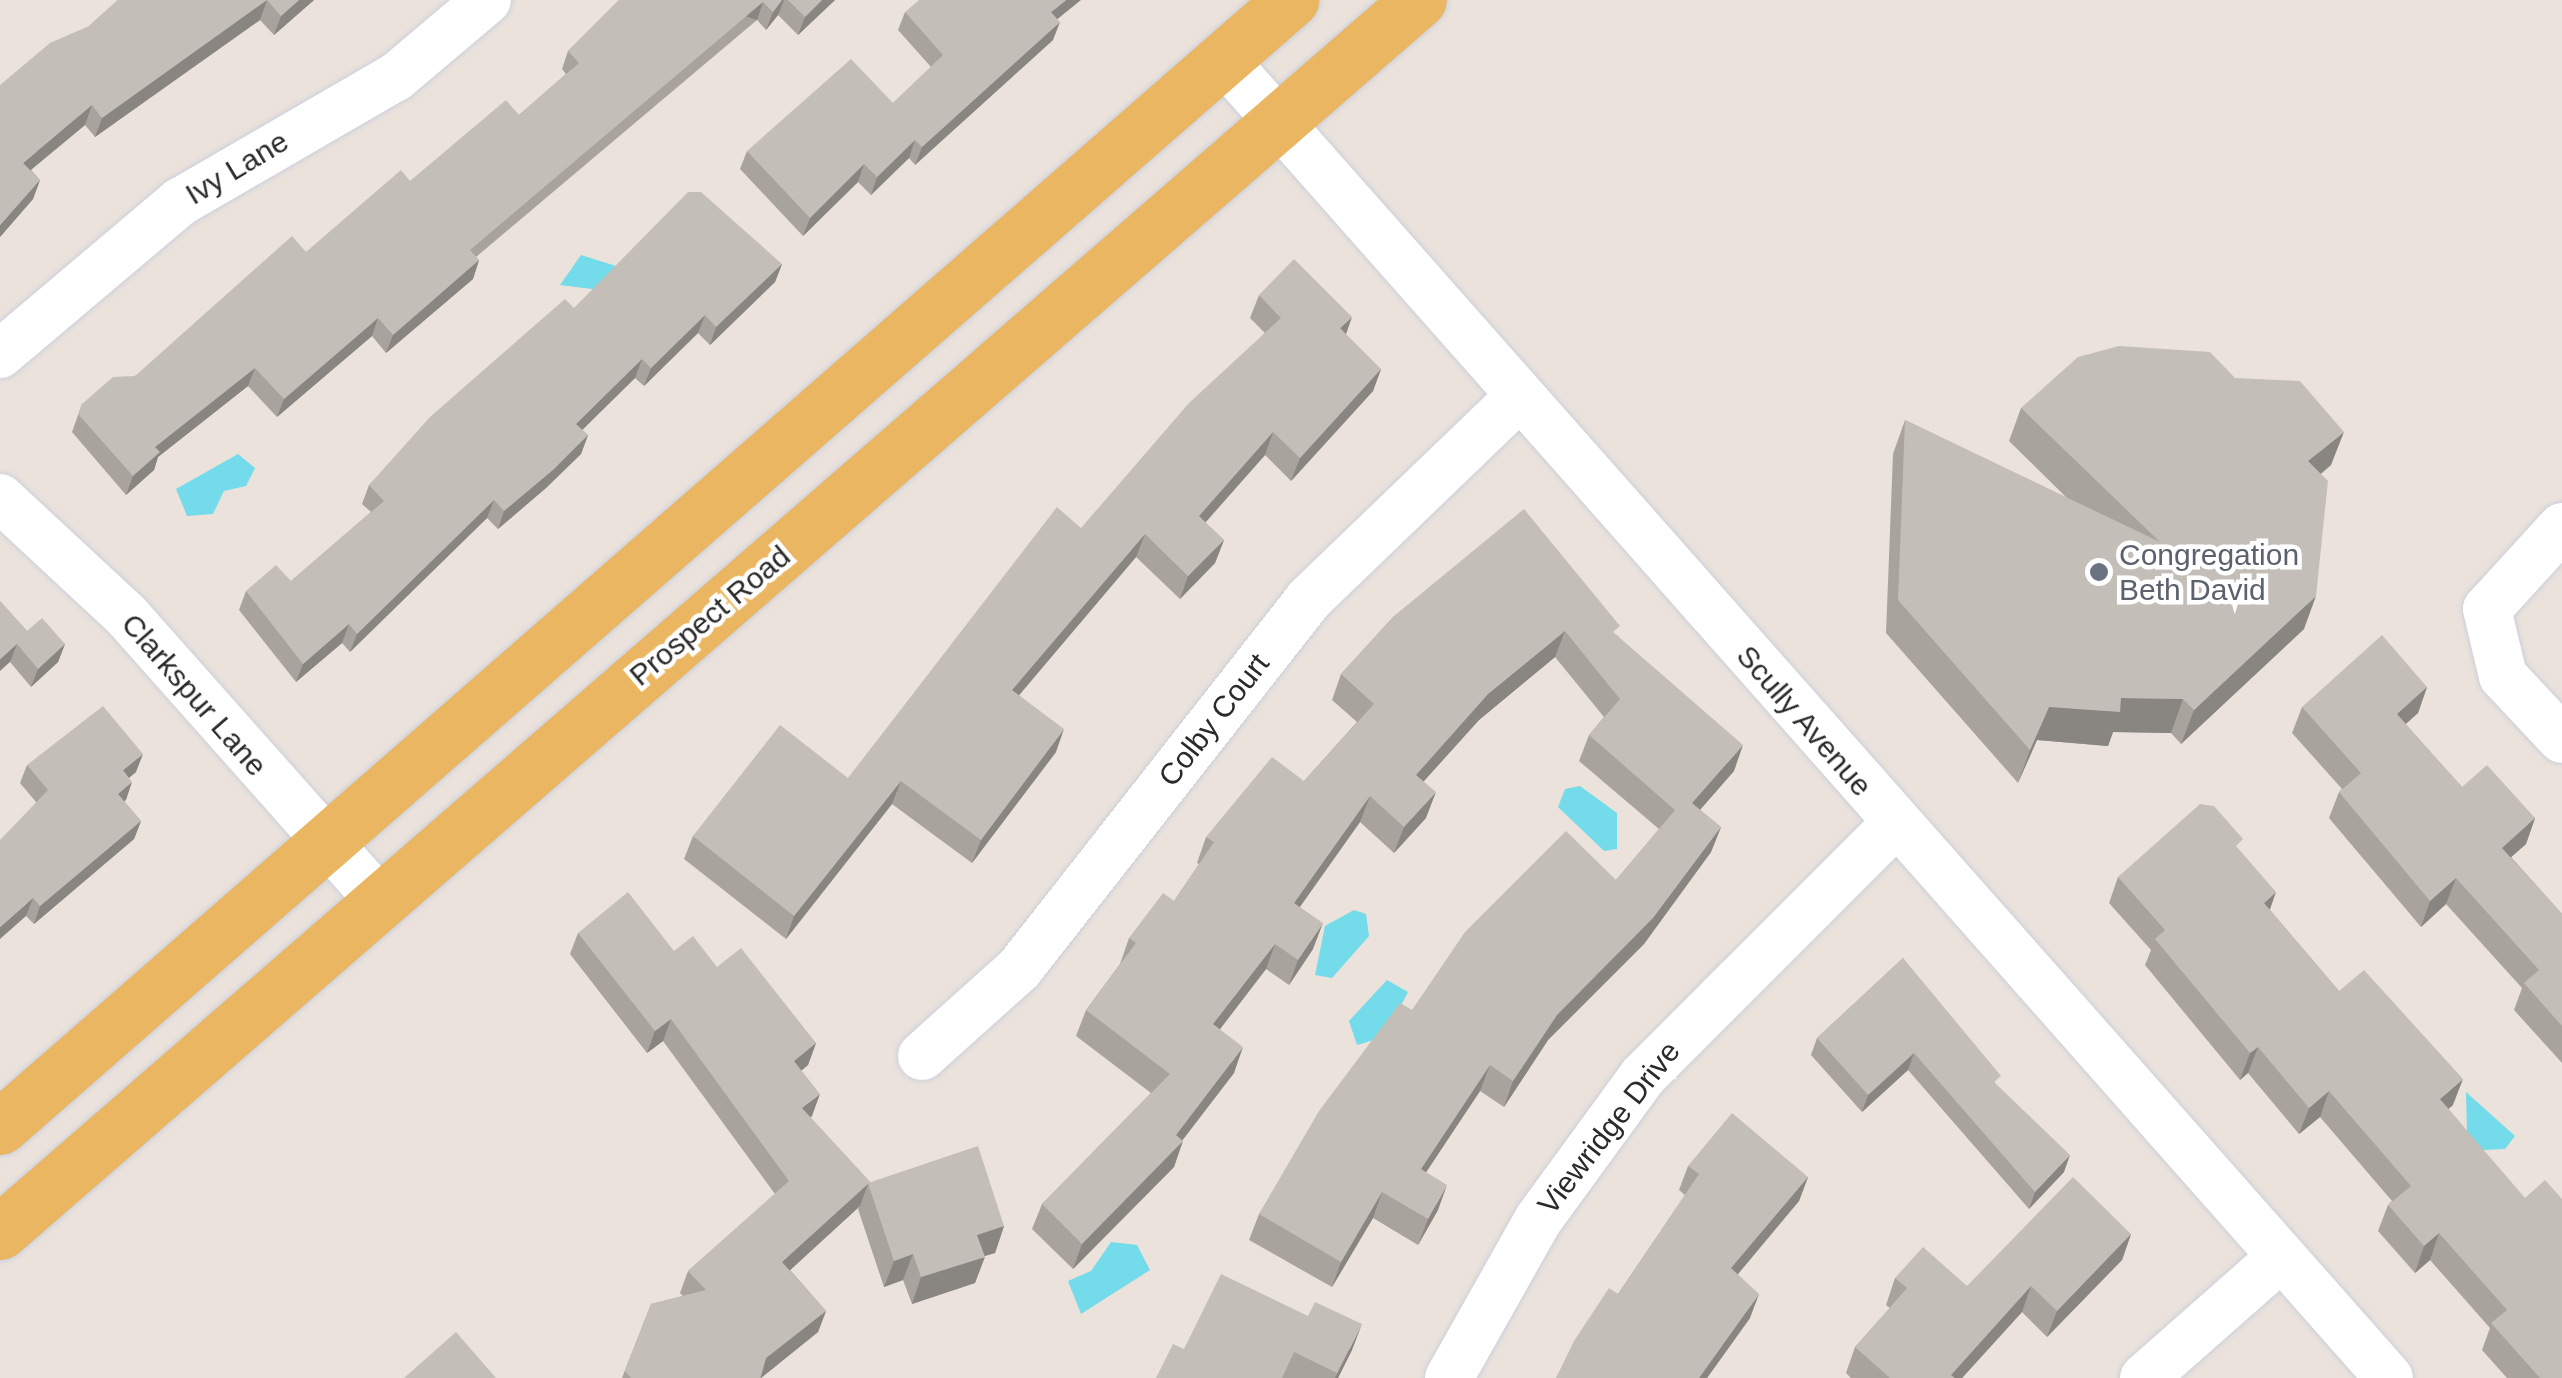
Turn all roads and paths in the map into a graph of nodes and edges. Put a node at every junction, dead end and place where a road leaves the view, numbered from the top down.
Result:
1 (486, 0) edge
2 (1291, 0) edge
3 (1419, 0) edge
4 (1223, 59) junction
5 (1278, 120) junction
6 (0, 354) edge
7 (1520, 396) junction
8 (0, 498) edge
9 (2562, 527) edge
10 (2562, 739) edge
11 (1894, 825) junction
12 (323, 840) junction
13 (379, 900) junction
14 (922, 1056) dead end
15 (0, 1127) edge
16 (0, 1232) edge
17 (2280, 1258) junction
18 (1450, 1378) edge
19 (2144, 1378) edge
20 (2389, 1378) edge

1 - 6 street, Ivy Lane
2 - 4 main road
3 - 5 main road, Prospect Road
4 - 5 street, Scully Avenue
4 - 12 main road
5 - 7 street, Scully Avenue
5 - 13 main road, Prospect Road
7 - 11 street, Scully Avenue
7 - 14 street, Colby Court
8 - 12 street, Clarkspur Lane
9 - 10 street
11 - 17 street, Scully Avenue
11 - 18 street, Viewridge Drive
12 - 13 street, Clarkspur Lane
12 - 15 main road
13 - 16 main road, Prospect Road
17 - 19 street
17 - 20 street, Scully Avenue

